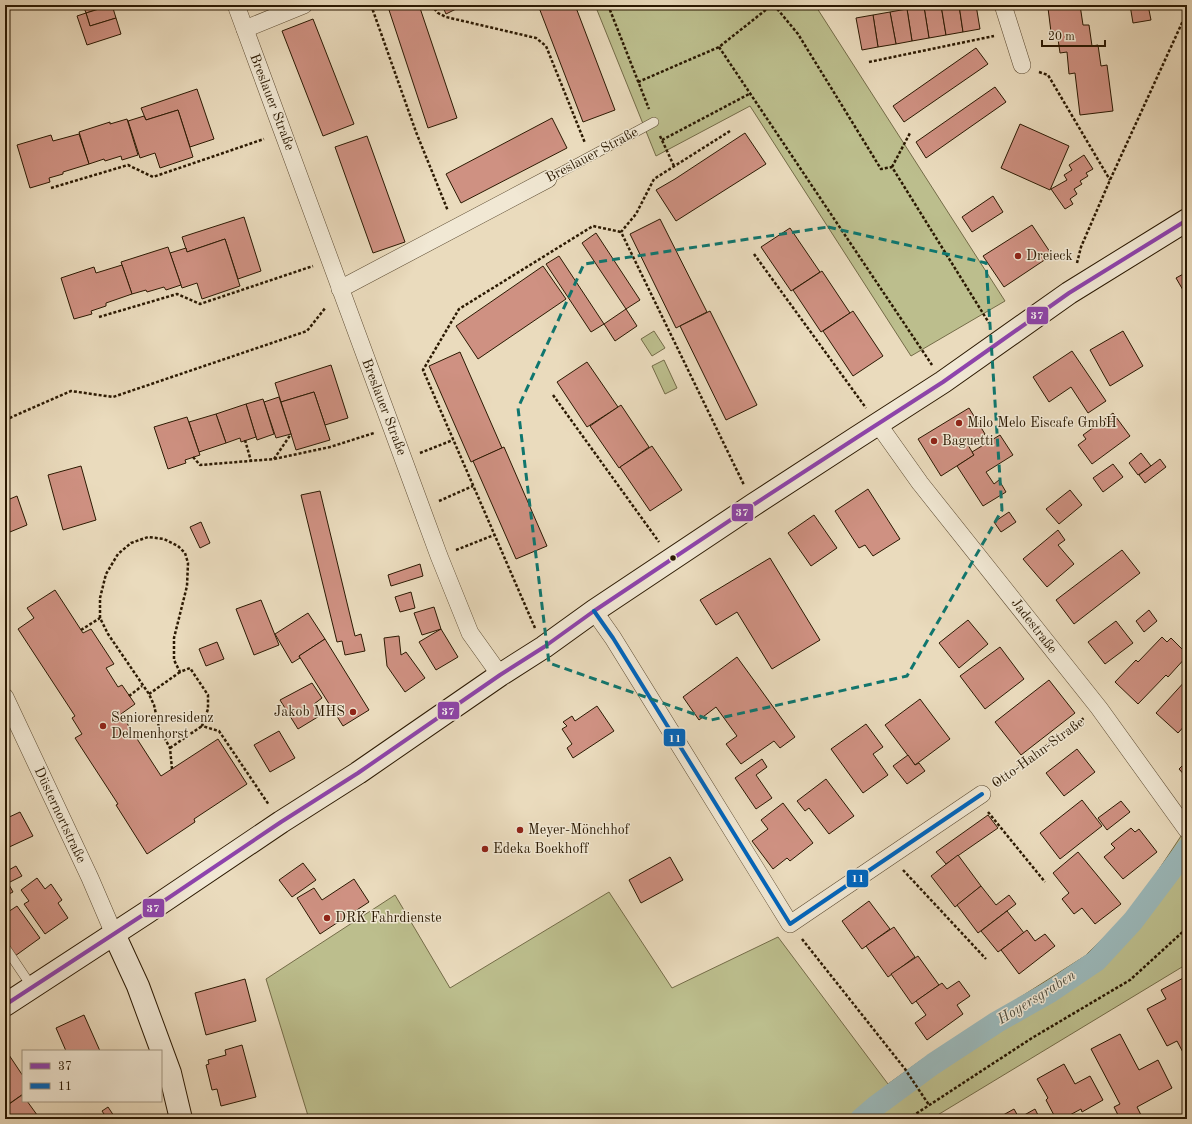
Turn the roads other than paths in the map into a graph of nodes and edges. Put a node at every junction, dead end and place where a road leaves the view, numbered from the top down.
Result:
1 (236, 5) edge
2 (304, 5) edge
3 (1003, 5) edge
4 (245, 29) junction
5 (1022, 65) road end
6 (654, 122) road end
7 (548, 179) joint
8 (1187, 220) edge
9 (340, 289) junction
10 (878, 424) junction
11 (594, 612) junction
12 (500, 675) junction
13 (5, 697) edge
14 (979, 796) road end
15 (1187, 830) edge
16 (114, 934) junction
17 (5, 947) edge
18 (32, 987) junction
19 (5, 1005) edge
20 (161, 1050) edge
21 (162, 1052) edge
22 (181, 1119) edge

1 - 4 street, Breslauer Straße
2 - 4 street
3 - 5 street
4 - 9 street, Breslauer Straße
6 - 7 lane, Breslauer Straße
7 - 9 street, Breslauer Straße
8 - 10 main road
9 - 12 street, Breslauer Straße
10 - 11 main road
10 - 15 street, Jadestraße
11 - 12 main road
11 - 14 street, Otto-Hahn-Straße
12 - 16 main road
13 - 16 street, Düsternortstraße
16 - 18 main road
16 - 20 main road
17 - 18 lane
18 - 19 main road
21 - 22 main road

